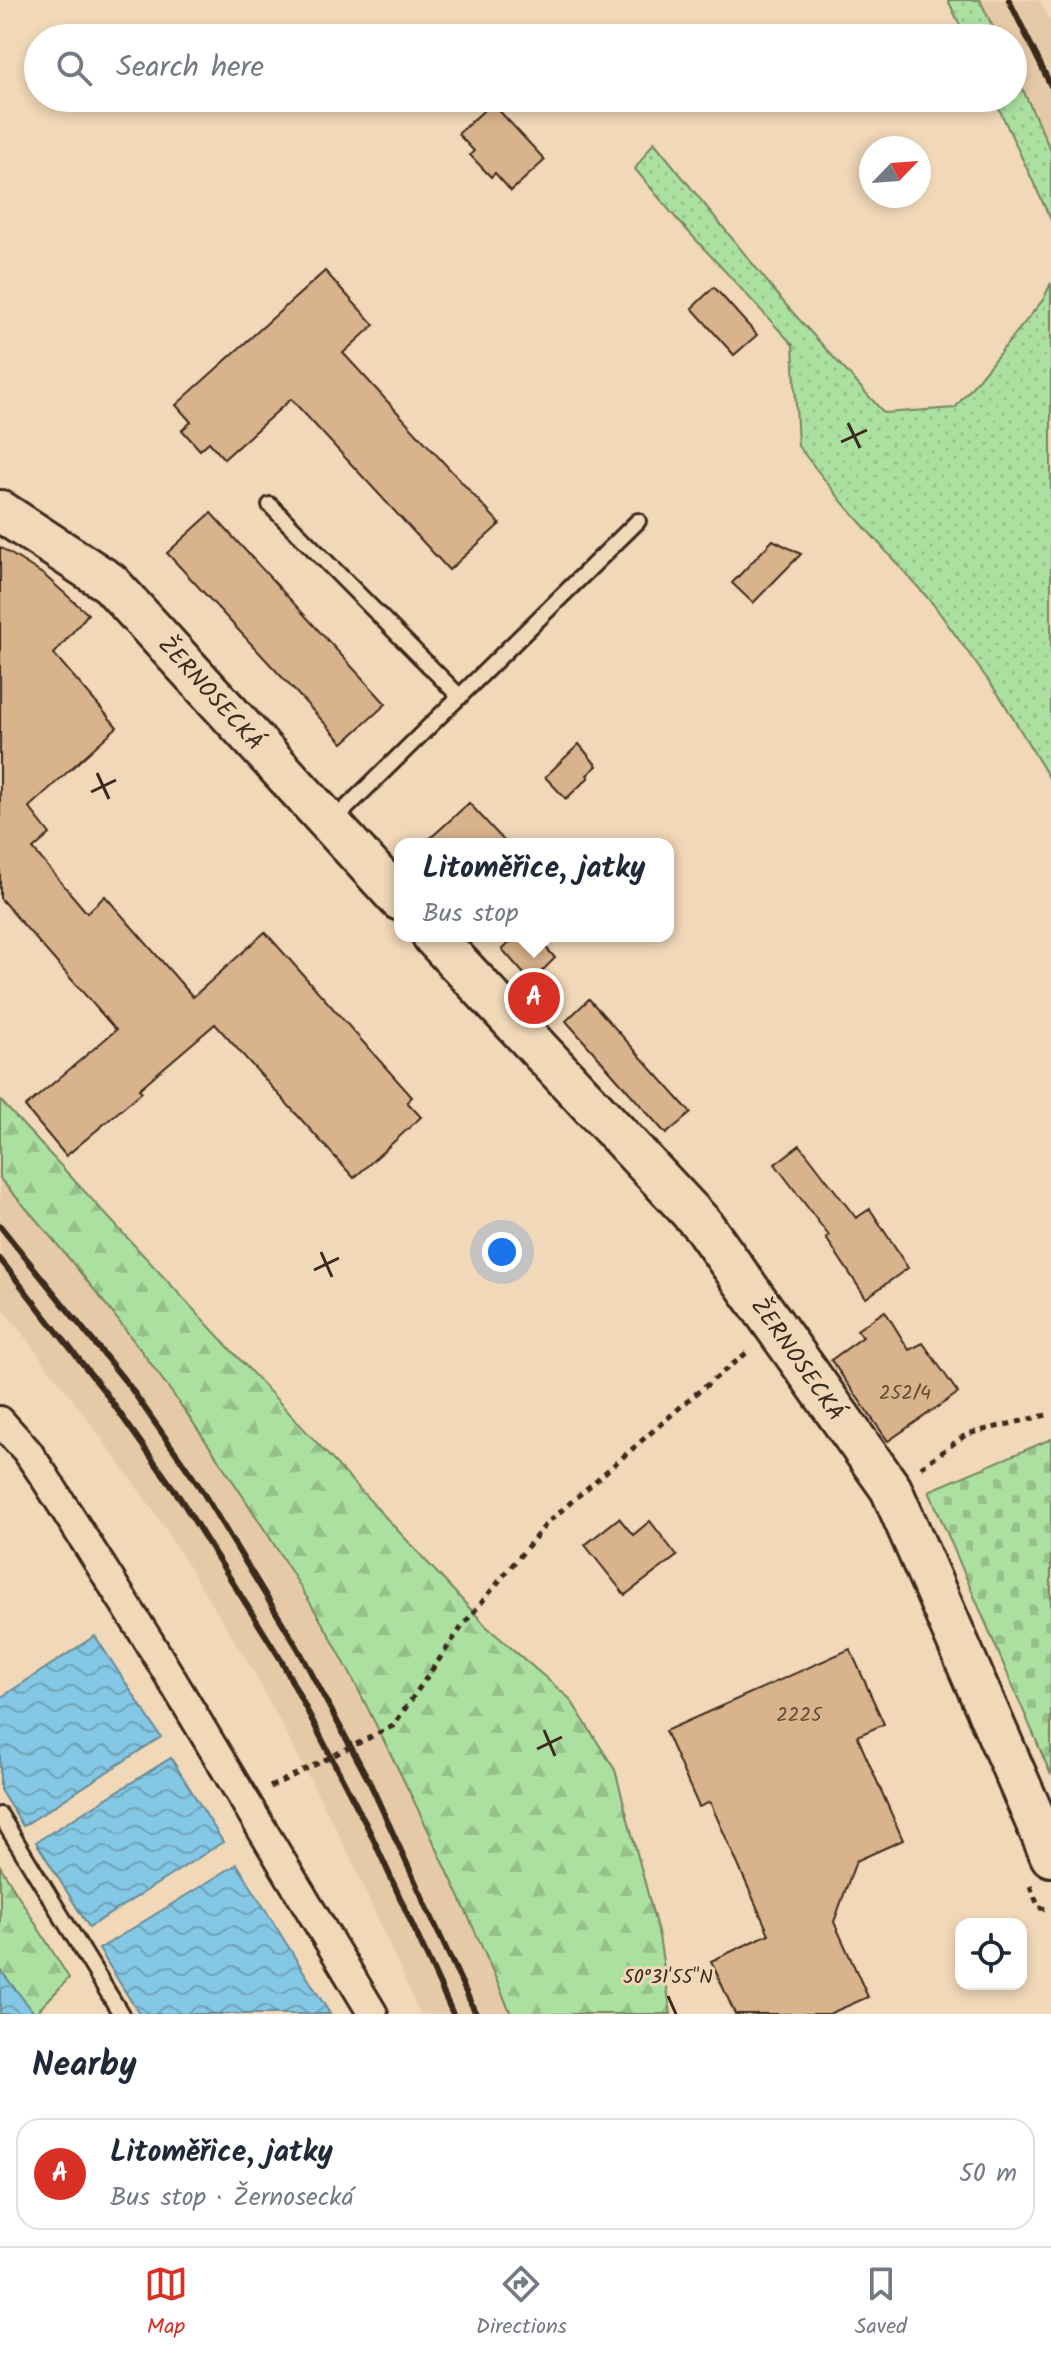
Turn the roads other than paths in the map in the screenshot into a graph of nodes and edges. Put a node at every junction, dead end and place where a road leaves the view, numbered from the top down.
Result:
1 (270, 505) dead end
2 (0, 511) edge
3 (638, 521) dead end
4 (460, 697) junction
5 (330, 823) junction
6 (394, 893) edge
7 (439, 942) edge
8 (0, 1421) edge
9 (0, 1815) edge
10 (1039, 1867) edge
11 (121, 2014) edge
12 (373, 2014) edge

1 - 4 lane
2 - 5 main road, ŽERNOSECKÁ
3 - 4 lane
4 - 5 lane
5 - 6 main road, ŽERNOSECKÁ
7 - 10 main road, ŽERNOSECKÁ
8 - 12 street
9 - 11 lane

